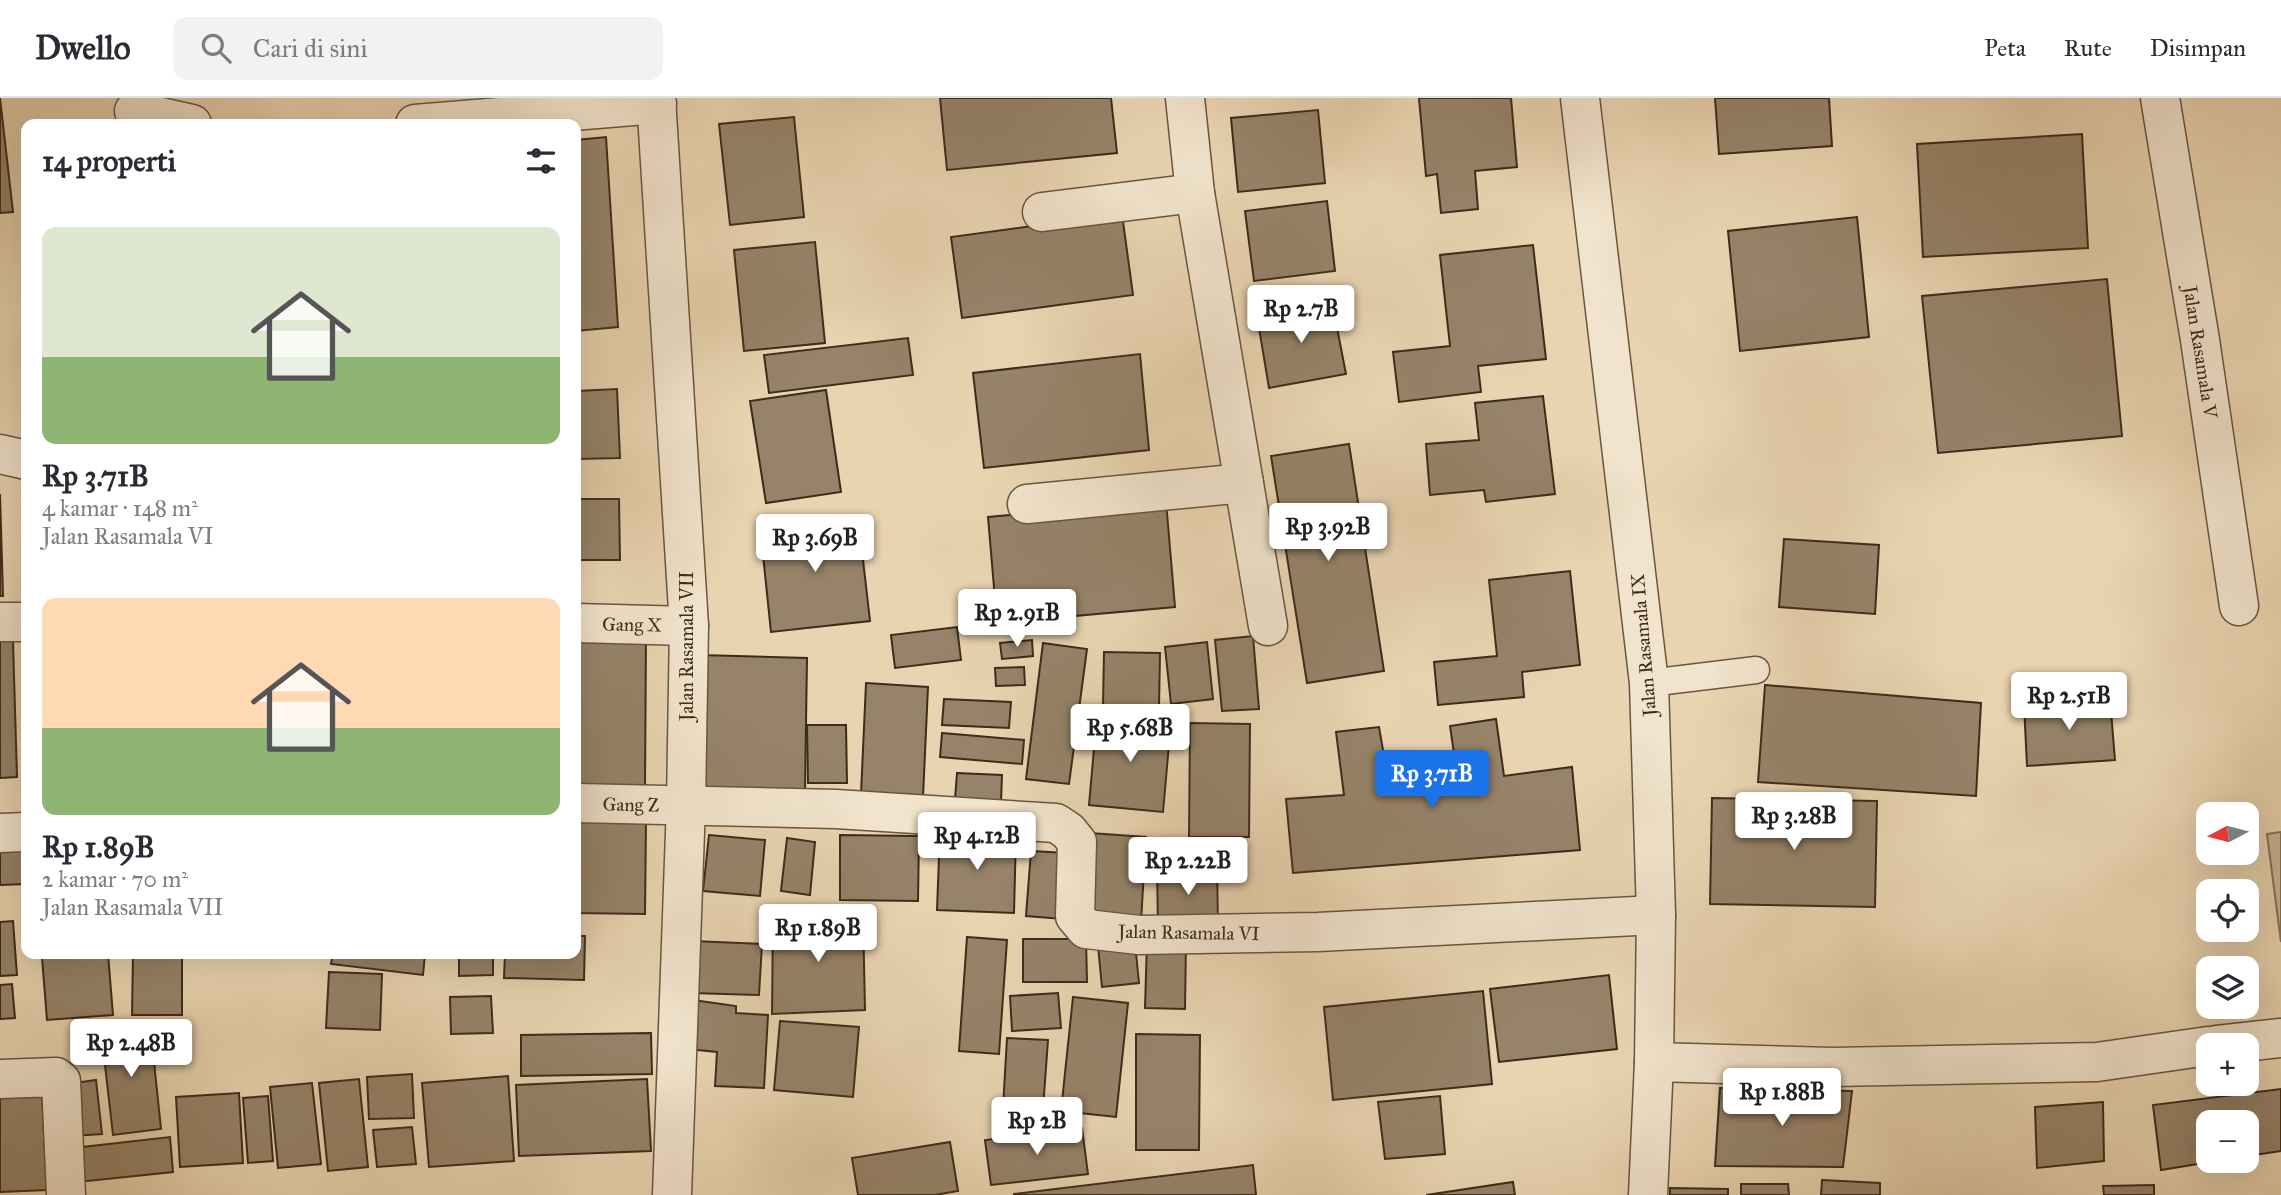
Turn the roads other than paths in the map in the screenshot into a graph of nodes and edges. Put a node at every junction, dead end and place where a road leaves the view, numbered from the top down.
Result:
1 (1185, 98) edge
2 (1580, 98) edge
3 (2160, 98) edge
4 (657, 101) edge
5 (134, 111) dead end
6 (170, 119) edge
7 (468, 119) edge
8 (1195, 194) junction
9 (1042, 212) dead end
10 (0, 454) edge
11 (21, 459) edge
12 (1244, 483) junction
13 (1027, 504) dead end
14 (2239, 606) dead end
15 (0, 622) edge
16 (21, 622) edge
17 (581, 623) edge
18 (689, 626) junction
19 (1268, 626) dead end
20 (1756, 670) dead end
21 (1649, 683) junction
22 (581, 803) edge
23 (685, 804) junction
24 (21, 832) edge
25 (0, 833) edge
26 (1656, 915) junction
27 (2281, 1038) edge
28 (2259, 1040) edge
29 (2196, 1048) edge
30 (1654, 1062) junction
31 (0, 1079) edge
32 (66, 1195) edge
33 (672, 1195) edge
34 (1648, 1195) edge

1 - 8 street
2 - 21 street, Jalan Rasamala IX
3 - 14 street, Jalan Rasamala V
4 - 7 street
4 - 18 street, Jalan Rasamala VII
5 - 6 street
8 - 9 street
8 - 12 street
10 - 11 street
12 - 13 street
12 - 19 street
15 - 16 street
17 - 18 street, Gang X
18 - 23 street, Jalan Rasamala VII
20 - 21 lane
21 - 26 street, Jalan Rasamala IX
22 - 23 street, Gang Z
23 - 26 street, Jalan Rasamala VI
23 - 33 street, Jalan Rasamala VII
24 - 25 street
26 - 30 street, Jalan Rasamala IX
27 - 28 street
29 - 30 street
30 - 34 street, Jalan Rasamala IX
31 - 32 street

